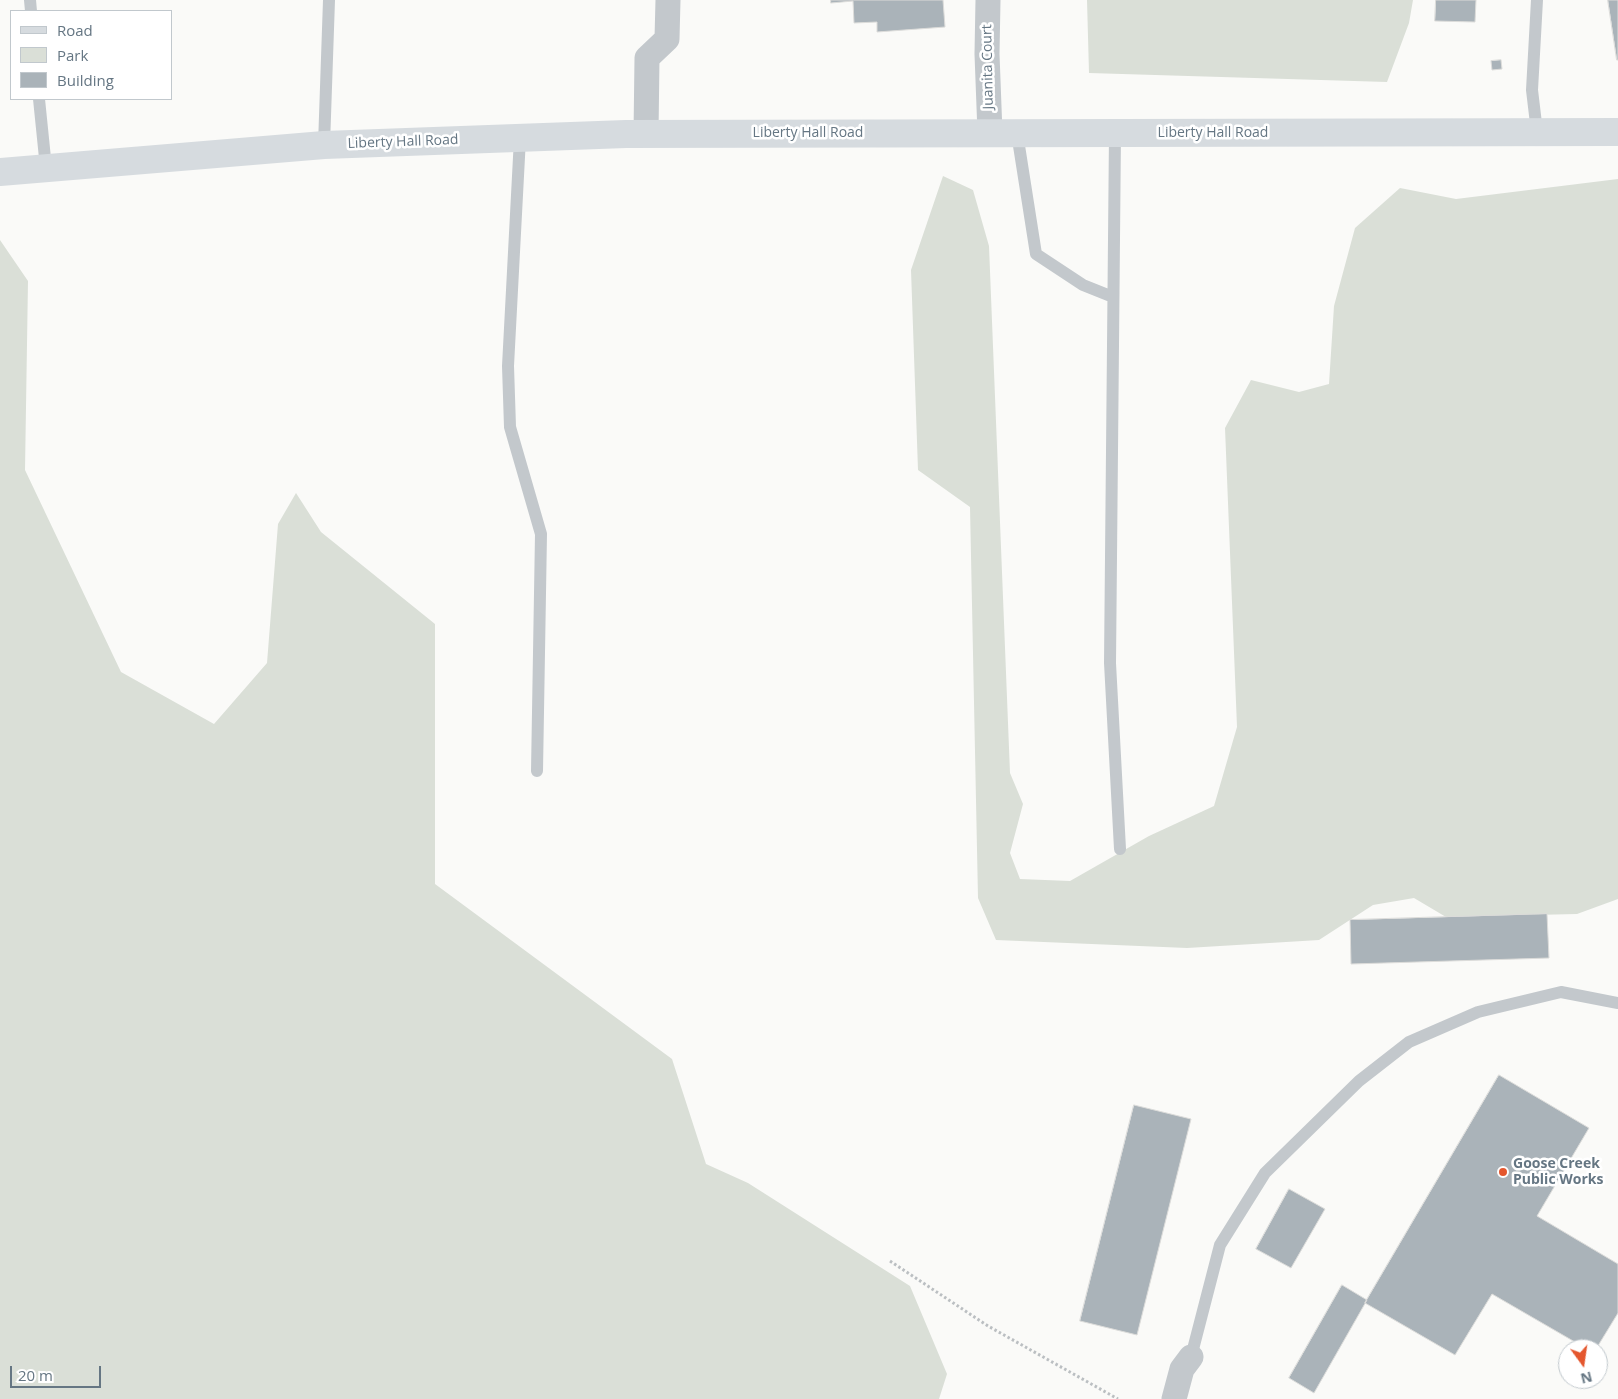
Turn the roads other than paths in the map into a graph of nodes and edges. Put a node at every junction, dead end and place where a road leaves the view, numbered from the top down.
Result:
1 (330, 0) edge
2 (668, 0) edge
3 (988, 0) edge
4 (1537, 0) edge
5 (39, 100) edge
6 (1537, 132) junction
7 (1618, 132) edge
8 (990, 133) junction
9 (1017, 133) junction
10 (1115, 133) junction
11 (646, 134) junction
12 (520, 138) junction
13 (324, 144) junction
14 (46, 168) junction
15 (0, 172) edge
16 (1113, 296) junction
17 (537, 771) dead end
18 (1120, 849) dead end
19 (1618, 1003) edge
20 (1191, 1357) joint
21 (1174, 1399) edge

1 - 13 lane
2 - 11 street
3 - 8 street, Juanita Court
4 - 6 lane
5 - 14 lane
6 - 7 main road, Liberty Hall Road
6 - 10 main road, Liberty Hall Road
8 - 9 main road, Liberty Hall Road
8 - 11 main road, Liberty Hall Road
9 - 10 main road, Liberty Hall Road
9 - 16 lane
10 - 16 lane
11 - 12 main road, Liberty Hall Road
12 - 13 main road, Liberty Hall Road
12 - 17 lane
13 - 14 main road, Liberty Hall Road
14 - 15 main road, Liberty Hall Road
16 - 18 lane
19 - 20 lane
20 - 21 street

